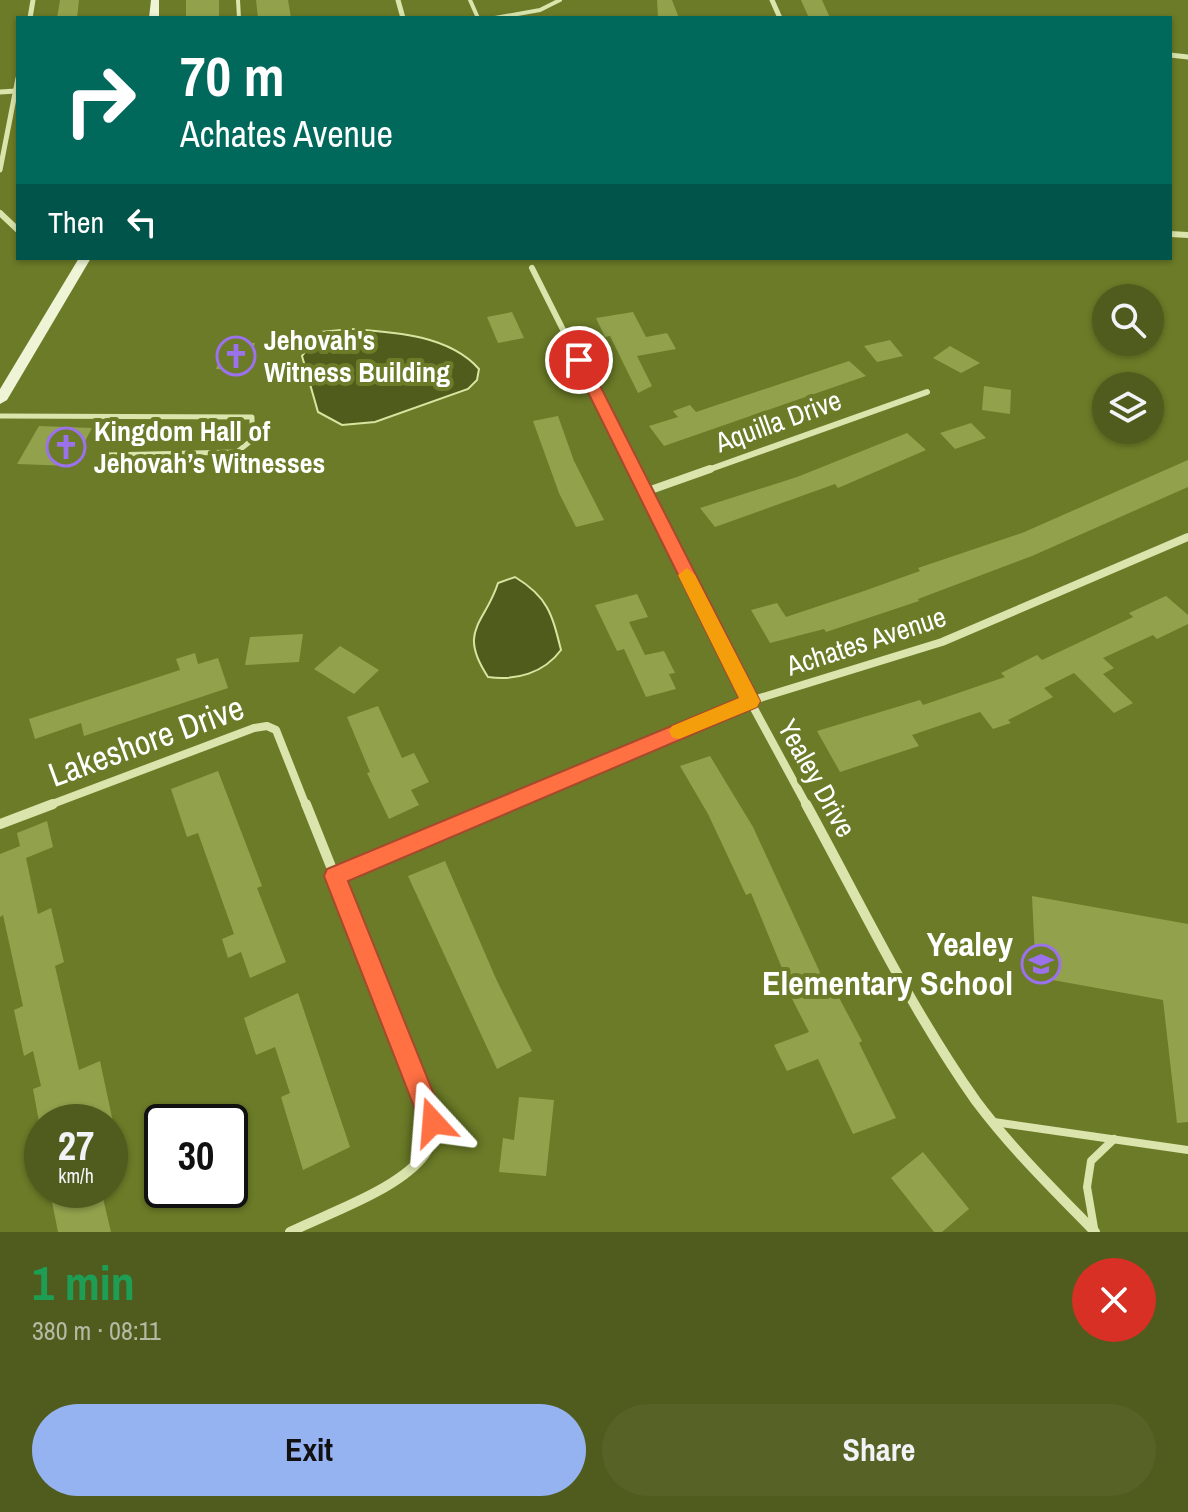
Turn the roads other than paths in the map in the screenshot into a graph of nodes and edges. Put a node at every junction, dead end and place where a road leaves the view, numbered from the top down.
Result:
1 (560, 0) edge
2 (506, 16) edge
3 (16, 91) joint
4 (0, 92) edge
5 (0, 170) edge
6 (0, 213) edge
7 (16, 228) edge
8 (84, 260) edge
9 (532, 268) dead end
10 (927, 392) dead end
11 (0, 400) edge
12 (0, 416) edge
13 (107, 455) dead end
14 (645, 492) junction
15 (1188, 537) edge
16 (750, 701) junction
17 (0, 824) edge
18 (335, 876) junction
19 (994, 1122) junction
20 (1114, 1139) junction
21 (1188, 1150) edge
22 (290, 1232) edge
23 (1095, 1232) edge

1 - 2 lane
3 - 4 street
3 - 5 street
6 - 7 street
8 - 11 main road
9 - 14 street, Yealey Drive
10 - 14 street, Aquilla Drive
12 - 13 lane
14 - 16 street, Yealey Drive
15 - 16 street, Achates Avenue
16 - 18 street, Achates Avenue
16 - 19 street, Yealey Drive
17 - 18 street, Lakeshore Drive
18 - 22 street, Lakeshore Drive
19 - 20 lane
19 - 23 street, Yealey Drive
20 - 21 lane
20 - 23 lane

